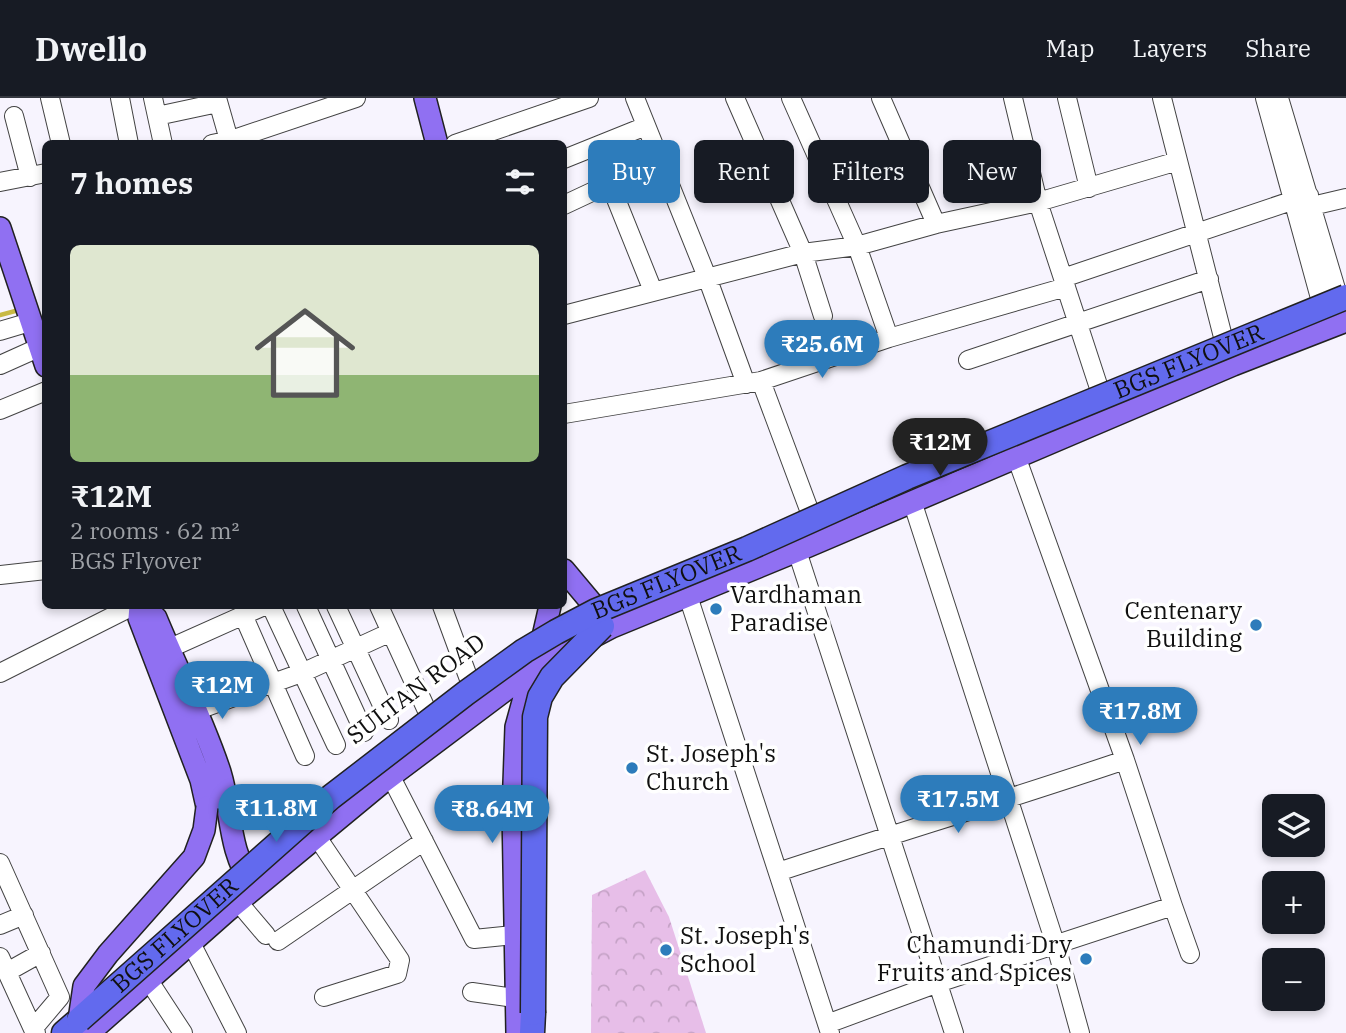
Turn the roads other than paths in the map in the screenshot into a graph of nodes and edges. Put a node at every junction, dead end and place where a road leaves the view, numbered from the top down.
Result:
1 (50, 98) edge
2 (120, 98) edge
3 (153, 98) edge
4 (356, 98) edge
5 (425, 98) edge
6 (589, 98) edge
7 (635, 98) edge
8 (735, 98) edge
9 (791, 98) edge
10 (881, 98) edge
11 (1013, 98) edge
12 (1067, 98) edge
13 (1162, 98) edge
14 (1265, 98) edge
15 (1279, 98) edge
16 (217, 100) edge
17 (14, 116) dead end
18 (157, 116) junction
19 (646, 125) junction
20 (60, 140) edge
21 (128, 140) edge
22 (162, 140) edge
23 (232, 140) edge
24 (235, 140) edge
25 (436, 140) edge
26 (467, 140) edge
27 (652, 140) edge
28 (1023, 140) edge
29 (567, 158) edge
30 (1178, 161) junction
31 (38, 175) edge
32 (0, 183) edge
33 (1090, 188) junction
34 (588, 194) edge
35 (1346, 198) edge
36 (1041, 201) edge
37 (1304, 201) junction
38 (618, 203) edge
39 (677, 203) edge
40 (1033, 203) edge
41 (1038, 203) edge
42 (567, 204) edge
43 (936, 224) junction
44 (1198, 232) junction
45 (1, 235) edge
46 (857, 247) junction
47 (803, 253) junction
48 (706, 277) junction
49 (1209, 279) junction
50 (1064, 282) junction
51 (653, 291) junction
52 (1340, 306) edge
53 (567, 314) edge
54 (823, 316) dead end
55 (30, 322) junction
56 (1078, 324) junction
57 (0, 331) edge
58 (1223, 337) junction
59 (889, 338) junction
60 (42, 357) edge
61 (968, 360) dead end
62 (0, 365) edge
63 (754, 382) junction
64 (1099, 388) junction
65 (42, 393) edge
66 (0, 410) edge
67 (567, 413) edge
68 (1004, 427) junction
69 (1017, 456) junction
70 (912, 501) junction
71 (811, 515) junction
72 (797, 551) junction
73 (42, 571) edge
74 (567, 574) edge
75 (0, 576) edge
76 (688, 596) junction
77 (127, 609) edge
78 (257, 609) edge
79 (272, 609) edge
80 (307, 609) edge
81 (338, 609) edge
82 (380, 609) edge
83 (443, 609) edge
84 (143, 612) edge
85 (548, 616) edge
86 (244, 617) dead end
87 (598, 617) junction
88 (391, 632) junction
89 (357, 648) junction
90 (169, 649) junction
91 (331, 660) junction
92 (536, 667) junction
93 (304, 672) junction
94 (0, 673) edge
95 (473, 679) junction
96 (273, 684) junction
97 (496, 696) junction
98 (195, 711) junction
99 (428, 713) junction
100 (389, 720) dead end
101 (516, 727) junction
102 (364, 732) dead end
103 (336, 745) dead end
104 (304, 756) dead end
105 (1125, 760) junction
106 (391, 777) junction
107 (1008, 800) junction
108 (888, 835) junction
109 (317, 837) junction
110 (424, 841) junction
111 (0, 863) edge
112 (241, 868) junction
113 (778, 872) junction
114 (353, 890) junction
115 (247, 895) junction
116 (1173, 906) junction
117 (24, 915) junction
118 (0, 925) edge
119 (514, 935) junction
120 (191, 943) junction
121 (1056, 946) junction
122 (41, 953) junction
123 (1190, 954) dead end
124 (4, 964) edge
125 (149, 981) junction
126 (938, 983) junction
127 (472, 992) dead end
128 (324, 997) dead end
129 (527, 1014) edge
130 (829, 1028) edge
131 (87, 1029) edge
132 (39, 1032) edge
133 (183, 1033) edge
134 (237, 1033) edge
135 (517, 1033) edge
136 (954, 1033) edge
137 (1080, 1033) edge

1 - 20 street
2 - 21 street
3 - 18 street
4 - 24 street
5 - 25 main road
6 - 26 street
7 - 19 street
8 - 47 street
9 - 46 street
10 - 43 street
11 - 28 street
12 - 33 street
13 - 30 street
14 - 37 street
15 - 37 street
16 - 18 street
16 - 23 street
17 - 31 street
18 - 22 street
19 - 27 street
19 - 29 street
30 - 33 street
30 - 44 street
31 - 32 street
33 - 36 street
34 - 42 street
35 - 37 street
37 - 44 street
37 - 52 street
38 - 51 street
39 - 48 street
40 - 43 street
41 - 50 street
43 - 46 street
44 - 49 street
44 - 50 street
45 - 55 main road
46 - 47 street
46 - 59 street
47 - 48 street
47 - 54 street
48 - 51 street
48 - 63 street
49 - 56 street
49 - 58 street
50 - 56 street
50 - 59 street
51 - 53 street
52 - 58 main road, SULTAN ROAD
52 - 69 main road
52 - 87 highway, BGS FLYOVER
52 - 131 highway, BGS FLYOVER, bridge
55 - 57 street
55 - 60 main road
56 - 61 street
56 - 64 street
58 - 64 main road, SULTAN ROAD
59 - 63 street
60 - 62 street
63 - 67 street
63 - 71 street
64 - 68 main road, SULTAN ROAD
65 - 66 street
68 - 69 street
68 - 71 main road, SULTAN ROAD
69 - 70 main road
69 - 105 street
70 - 72 main road
70 - 107 street
71 - 87 main road, SULTAN ROAD
72 - 76 main road
72 - 108 street
73 - 75 street
74 - 87 main road
76 - 92 main road
76 - 113 street
77 - 94 street
78 - 90 street
79 - 93 street
80 - 91 street
81 - 89 street
82 - 88 street
83 - 95 street
84 - 90 main road
84 - 131 main road, BGS FLYOVER, bridge
85 - 87 main road, SULTAN ROAD
85 - 92 main road
85 - 95 main road, SULTAN ROAD
86 - 96 street
87 - 129 highway, bridge
87 - 131 highway, BGS FLYOVER, bridge
88 - 89 street
88 - 99 street
89 - 91 street
89 - 100 street
90 - 98 main road
91 - 93 street
91 - 102 street
92 - 97 main road
92 - 101 main road
93 - 96 street
93 - 103 street
95 - 97 main road
95 - 99 main road, SULTAN ROAD
96 - 98 street
96 - 104 street
97 - 101 main road
97 - 106 main road
98 - 112 main road
99 - 112 main road, SULTAN ROAD
101 - 119 main road
105 - 107 street
105 - 116 street
106 - 109 main road
106 - 110 street
107 - 108 street
107 - 121 street
108 - 113 street
108 - 126 street
109 - 114 street
109 - 115 main road
110 - 114 street
110 - 119 street
111 - 117 street
112 - 115 main road
112 - 132 main road, SULTAN ROAD
113 - 130 street
114 - 115 street
114 - 128 street
115 - 120 main road
116 - 121 street
116 - 123 street
117 - 118 street
117 - 122 street
119 - 129 main road
120 - 125 main road
120 - 134 street
121 - 126 street
121 - 137 street
122 - 124 street
122 - 132 street
124 - 132 street
125 - 131 main road
125 - 133 street
126 - 130 street
126 - 136 street
127 - 129 street
129 - 135 main road

